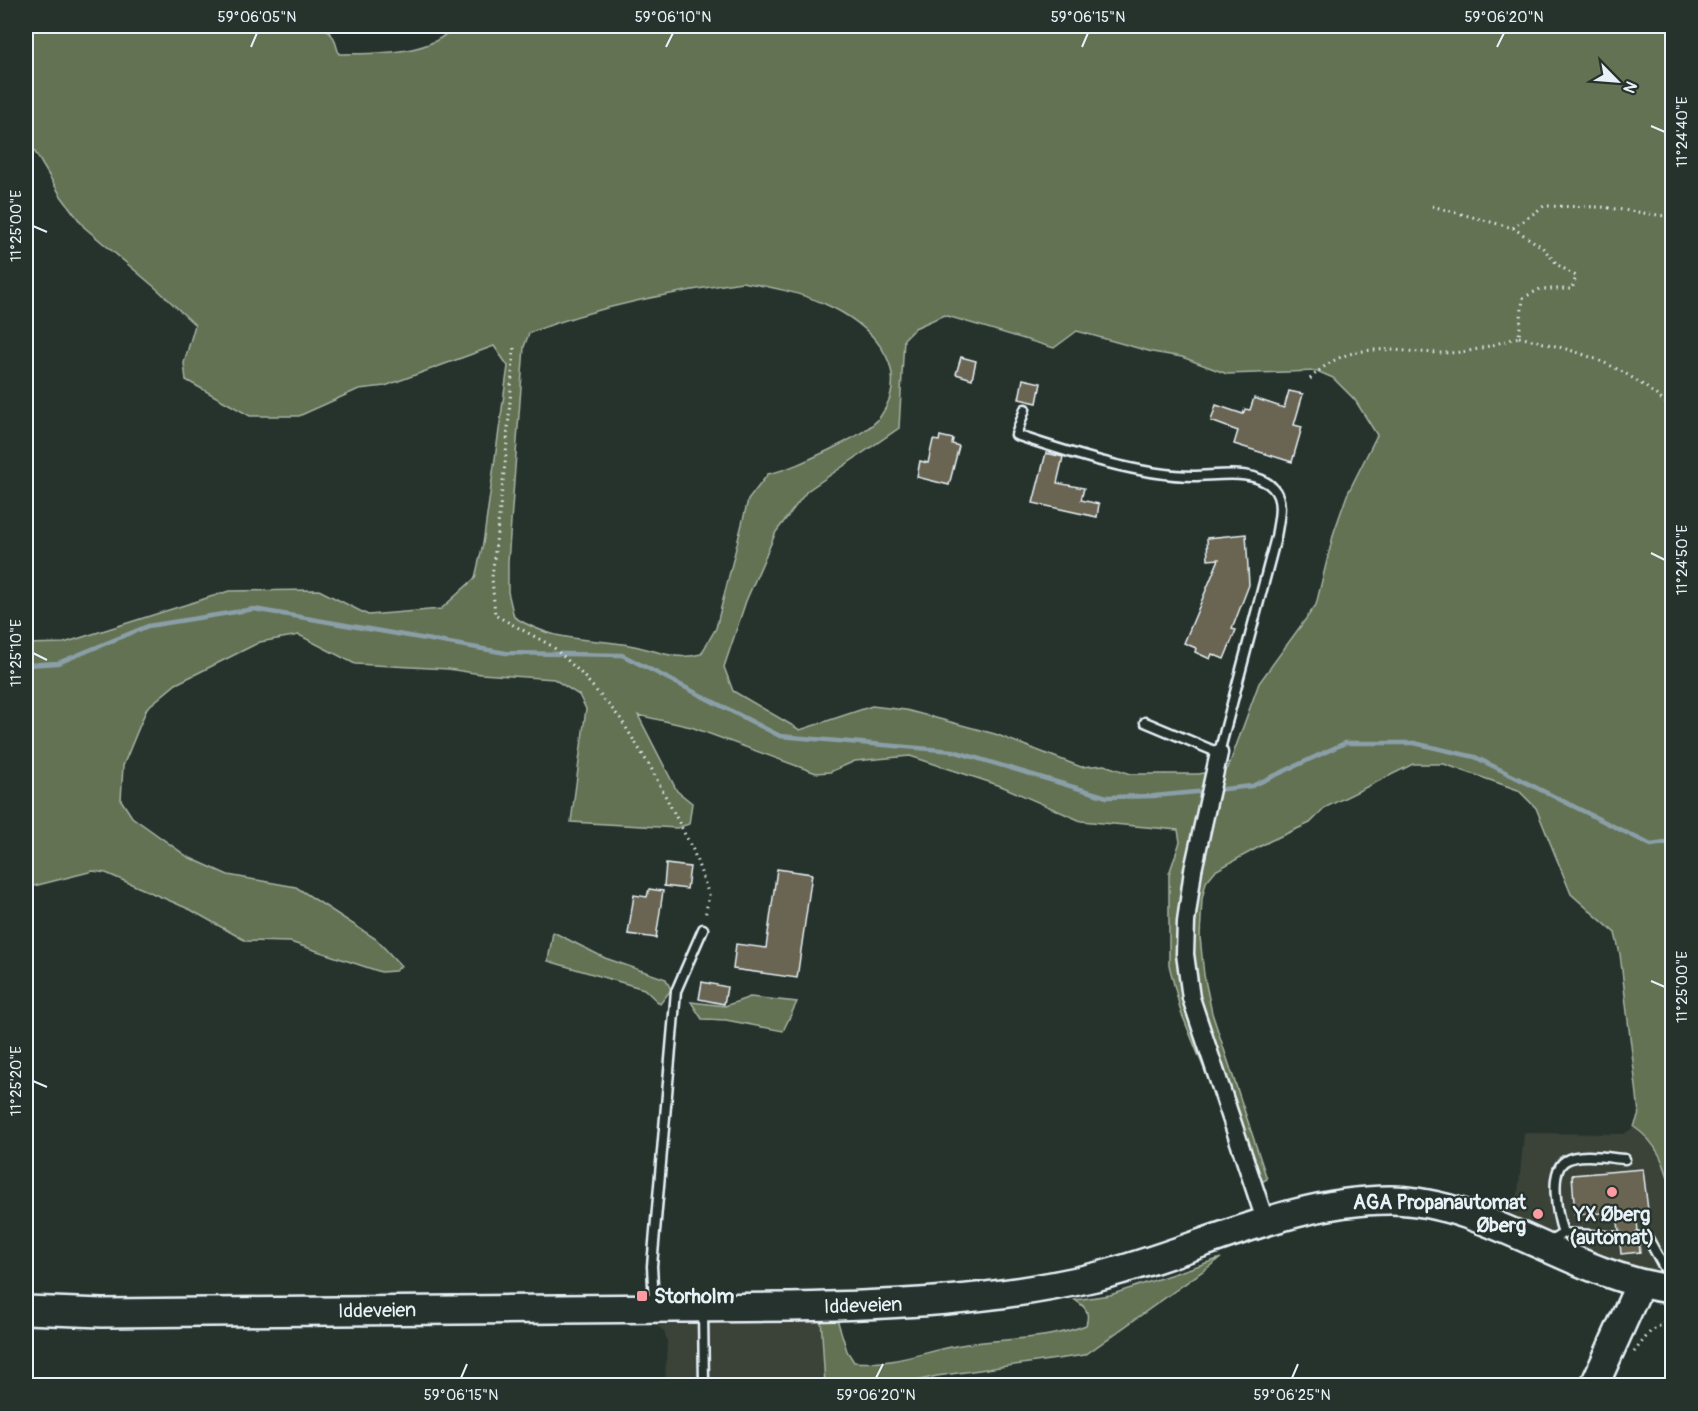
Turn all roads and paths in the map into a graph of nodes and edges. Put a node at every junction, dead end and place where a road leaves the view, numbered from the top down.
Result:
1 (1432, 206) dead end
2 (1672, 217) edge
3 (1514, 228) junction
4 (1519, 337) junction
5 (514, 348) dead end
6 (1310, 379) dead end
7 (1025, 409) dead end
8 (1672, 409) edge
9 (1145, 722) dead end
10 (1219, 753) junction
11 (703, 928) joint
12 (1625, 1159) dead end
13 (1266, 1223) junction
14 (1619, 1237) dead end
15 (1640, 1237) dead end
16 (1552, 1240) junction
17 (1672, 1282) edge
18 (1640, 1284) junction
19 (1672, 1289) edge
20 (703, 1307) junction
21 (654, 1308) junction
22 (26, 1310) edge
23 (1672, 1318) edge
24 (1632, 1355) dead end
25 (704, 1386) edge
26 (1594, 1386) edge

1 - 3 path
2 - 3 path
3 - 4 path
4 - 6 path
4 - 8 path
5 - 11 path
7 - 10 lane
9 - 10 lane
10 - 13 street
11 - 21 lane
12 - 16 lane
13 - 16 main road, Iddeveien
13 - 20 main road, Iddeveien
14 - 16 lane
15 - 17 lane
16 - 18 main road, Iddeveien
18 - 19 main road, Iddeveien
18 - 26 main road
20 - 21 main road, Iddeveien
20 - 25 lane
21 - 22 main road, Iddeveien
23 - 24 path

